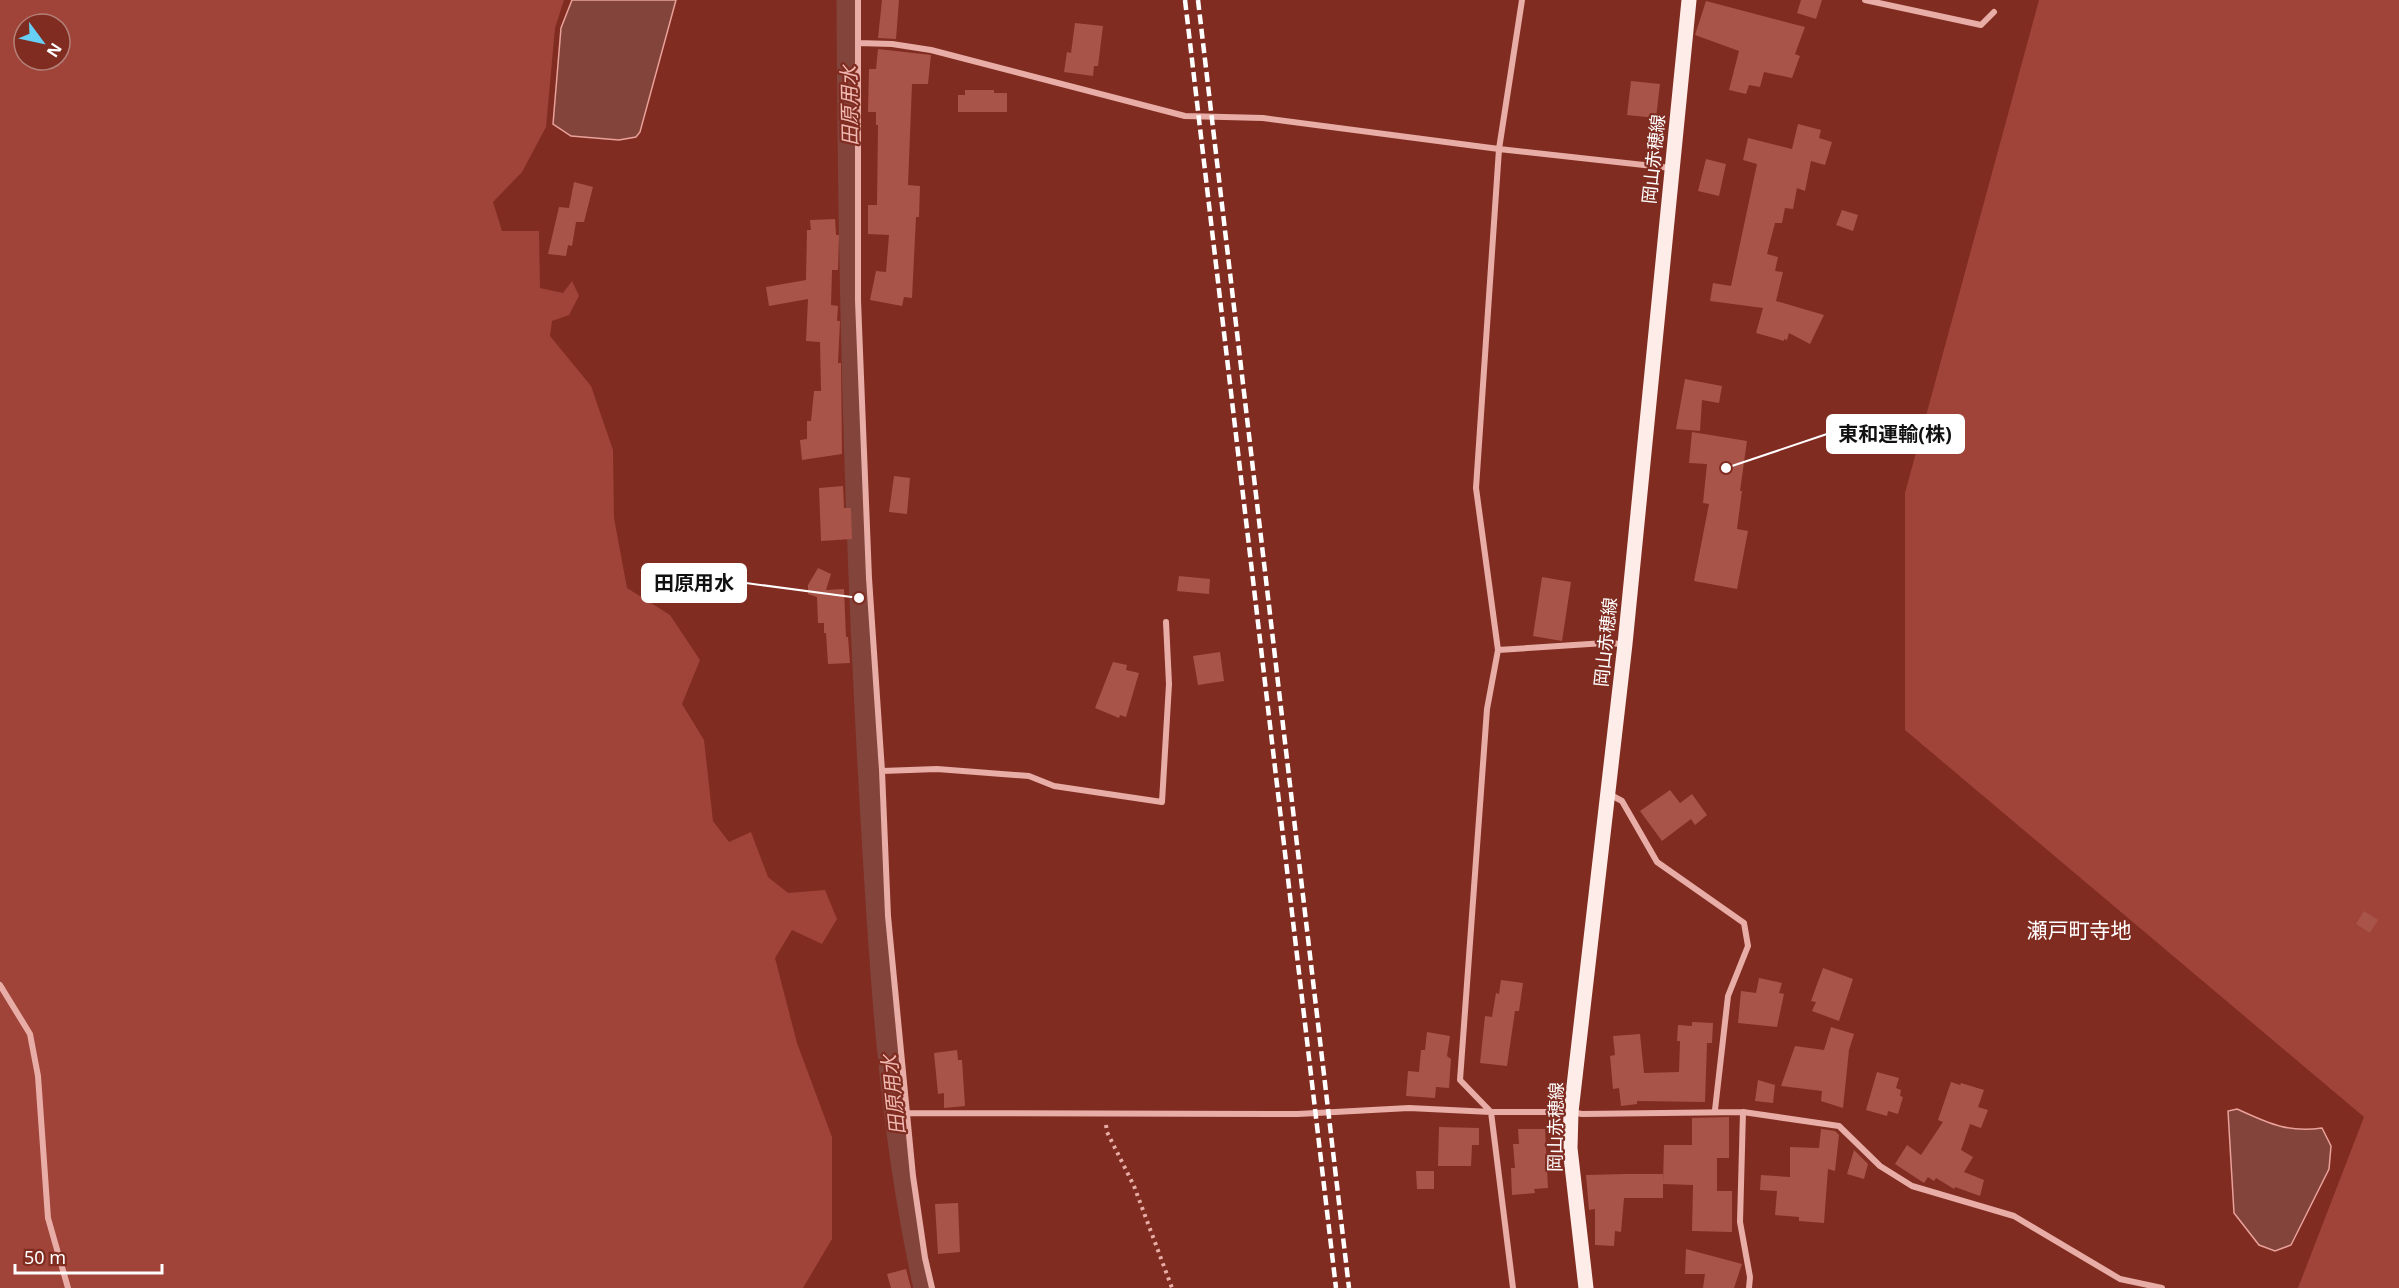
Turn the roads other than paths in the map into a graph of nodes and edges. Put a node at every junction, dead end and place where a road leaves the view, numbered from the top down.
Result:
1 (858, 0) edge
2 (1522, 0) edge
3 (1689, 0) edge
4 (1865, 0) edge
5 (1994, 12) dead end
6 (858, 43) junction
7 (1499, 149) junction
8 (1671, 168) junction
9 (1166, 622) dead end
10 (1625, 644) junction
11 (1498, 650) junction
12 (882, 771) junction
13 (1608, 793) junction
14 (0, 985) edge
15 (1715, 1110) junction
16 (1491, 1112) junction
17 (1571, 1112) junction
18 (1743, 1112) junction
19 (907, 1113) junction
20 (68, 1288) edge
21 (932, 1288) edge
22 (1513, 1288) edge
23 (1586, 1288) edge
24 (1749, 1288) edge
25 (2162, 1288) edge

1 - 6 street
2 - 7 street
3 - 8 main road, 岡山赤穂線
4 - 5 street
6 - 7 street
6 - 12 street
7 - 8 street
7 - 11 street
8 - 10 main road, 岡山赤穂線
9 - 12 street
10 - 11 street
10 - 13 main road, 岡山赤穂線
11 - 16 street
12 - 19 street
13 - 15 street
13 - 17 main road, 岡山赤穂線
14 - 20 street
15 - 17 street
15 - 18 street
16 - 17 street
16 - 19 street
16 - 22 street
17 - 23 main road, 岡山赤穂線
18 - 24 street
18 - 25 street
19 - 21 street

